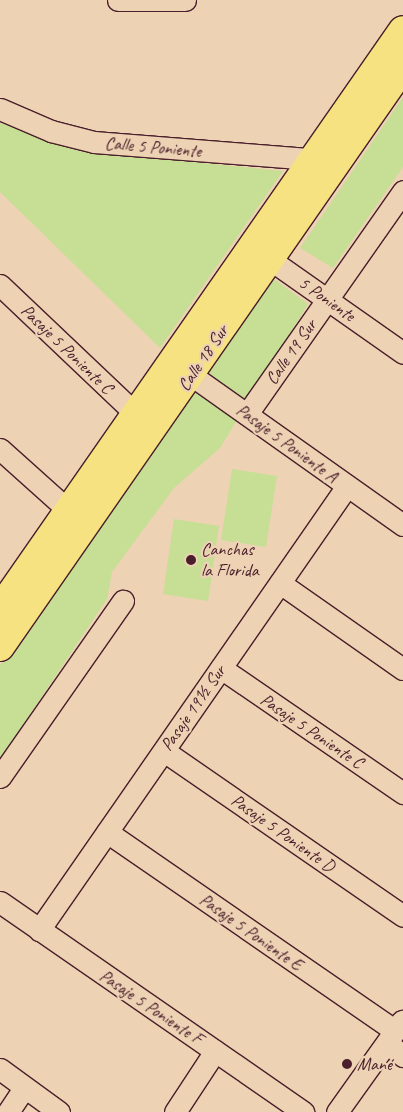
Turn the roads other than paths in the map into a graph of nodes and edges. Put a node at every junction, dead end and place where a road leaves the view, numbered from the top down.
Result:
1 (118, 0) edge
2 (181, 1) edge
3 (403, 30) edge
4 (403, 67) edge
5 (0, 108) edge
6 (311, 159) junction
7 (403, 191) edge
8 (259, 252) junction
9 (0, 285) edge
10 (327, 299) junction
11 (403, 353) edge
12 (181, 368) junction
13 (135, 413) junction
14 (247, 414) junction
15 (0, 449) edge
16 (347, 486) junction
17 (68, 510) junction
18 (403, 525) edge
19 (280, 583) junction
20 (2, 601) edge
21 (123, 601) dead end
22 (0, 647) edge
23 (220, 668) junction
24 (403, 669) edge
25 (164, 751) junction
26 (0, 777) edge
27 (403, 793) edge
28 (107, 832) junction
29 (3, 910) edge
30 (403, 916) edge
31 (39, 930) junction
32 (397, 1037) edge
33 (215, 1051) junction
34 (0, 1069) edge
35 (24, 1088) junction
36 (8, 1112) edge
37 (59, 1112) edge
38 (175, 1112) edge
39 (303, 1112) edge
40 (336, 1112) edge

1 - 2 street
3 - 6 main road, Calle 18 Sur
4 - 8 main road, Calle 18 Sur
5 - 6 street, Calle 5 Poniente
6 - 8 main road, Calle 18 Sur
7 - 10 street, Calle 19 Sur
8 - 10 street, 5 Poniente
8 - 12 main road, Calle 18 Sur
9 - 13 street, Pasaje 5 Poniente C
10 - 11 street, 5 Poniente
10 - 14 street, Calle 19 Sur
12 - 13 main road, Calle 18 Sur
12 - 14 street, Pasaje 5 Poniente A
12 - 22 main road, Calle 18 Sur
13 - 17 main road, Calle 18 Sur
14 - 16 street, Pasaje 5 Poniente A
15 - 17 street
16 - 18 street, Pasaje 5 Poniente A
16 - 19 street, Pasaje 19½ Sur
17 - 20 main road, Calle 18 Sur
19 - 23 street, Pasaje 19½ Sur
19 - 24 street
21 - 26 street
23 - 25 street, Pasaje 19½ Sur
23 - 27 street, Pasaje 5 Poniente C
25 - 28 street, Pasaje 19½ Sur
25 - 30 street, Pasaje 5 Poniente D
28 - 31 street, Pasaje 19½ Sur
28 - 32 street, Pasaje 5 Poniente E
29 - 31 street, Pasaje 5 Poniente F
31 - 33 street, Pasaje 5 Poniente F
32 - 40 street
33 - 38 street
33 - 39 street, Pasaje 5 Poniente F
34 - 35 street
35 - 36 street
35 - 37 street

